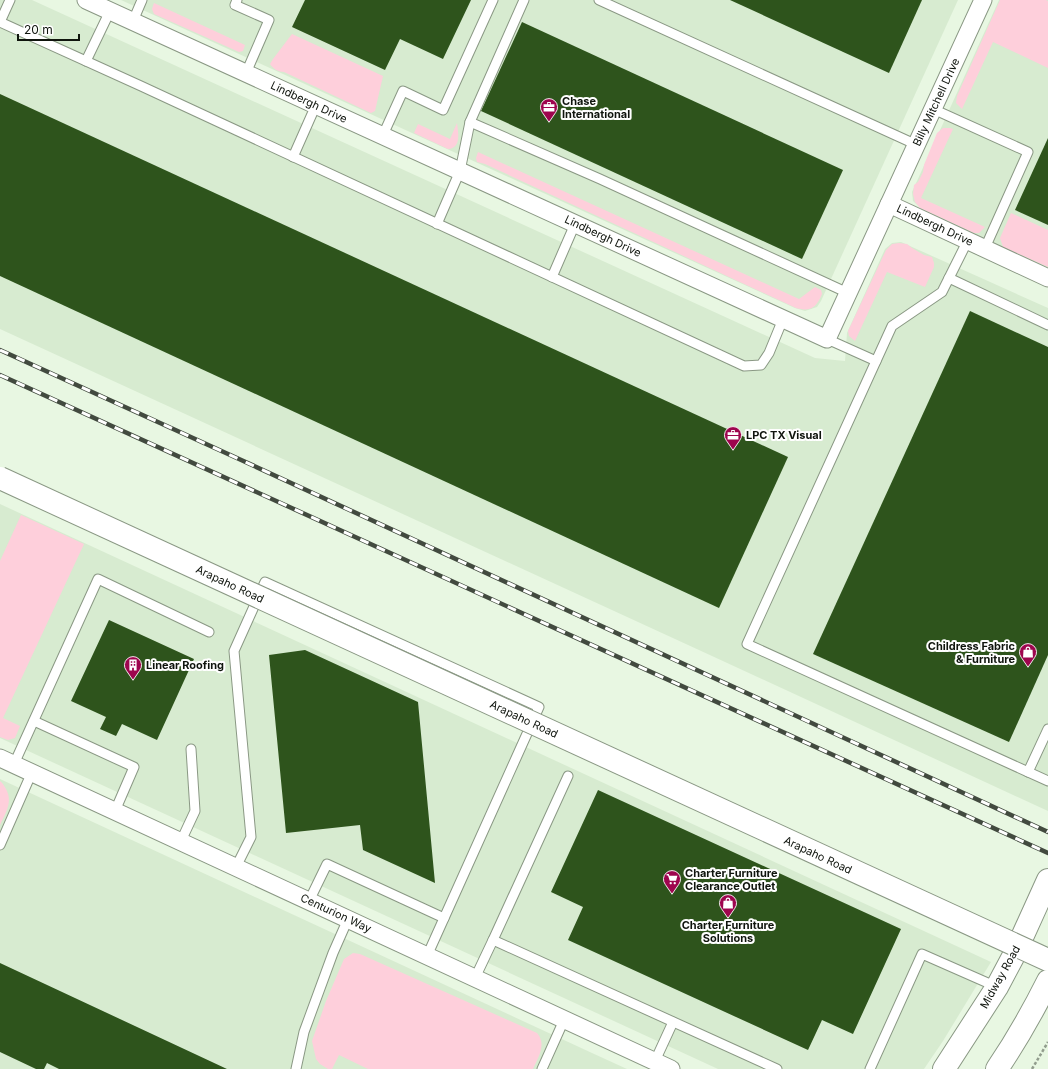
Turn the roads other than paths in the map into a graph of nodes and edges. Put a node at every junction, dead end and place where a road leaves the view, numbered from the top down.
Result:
1 (10, 0) edge
2 (86, 0) edge
3 (142, 0) edge
4 (237, 0) edge
5 (493, 0) edge
6 (524, 0) edge
7 (599, 0) edge
8 (983, 0) edge
9 (110, 11) junction
10 (133, 21) junction
11 (0, 22) edge
12 (86, 62) junction
13 (246, 73) junction
14 (316, 105) junction
15 (933, 108) junction
16 (470, 122) junction
17 (383, 135) junction
18 (917, 145) junction
19 (293, 157) junction
20 (460, 171) junction
21 (889, 204) junction
22 (437, 224) junction
23 (576, 224) junction
24 (968, 240) junction
25 (984, 248) junction
26 (552, 277) junction
27 (949, 278) junction
28 (1048, 278) edge
29 (848, 293) junction
30 (783, 319) junction
31 (1048, 325) edge
32 (827, 338) junction
33 (876, 361) junction
34 (0, 478) edge
35 (209, 632) dead end
36 (34, 721) junction
37 (1048, 729) edge
38 (191, 749) dead end
39 (7, 761) edge
40 (32, 772) junction
41 (1028, 772) junction
42 (568, 776) dead end
43 (1048, 781) edge
44 (115, 811) junction
45 (181, 841) junction
46 (0, 845) edge
47 (236, 867) junction
48 (1048, 880) edge
49 (309, 901) junction
50 (444, 918) junction
51 (348, 919) junction
52 (493, 940) junction
53 (427, 956) junction
54 (1048, 960) edge
55 (475, 978) junction
56 (1048, 981) edge
57 (997, 987) junction
58 (564, 1020) junction
59 (673, 1022) junction
60 (655, 1062) junction
61 (296, 1069) edge
62 (542, 1069) edge
63 (671, 1069) edge
64 (777, 1069) edge
65 (870, 1069) edge
66 (944, 1069) edge
67 (997, 1069) edge

1 - 11 lane
2 - 9 street, Lindbergh Drive
3 - 10 lane
4 - 13 lane
5 - 17 lane
6 - 16 lane
7 - 18 lane
8 - 15 street, Billy Mitchell Drive
9 - 10 street, Lindbergh Drive
9 - 12 lane
10 - 13 street, Lindbergh Drive
11 - 12 lane
12 - 19 lane
13 - 14 street, Lindbergh Drive
14 - 17 street, Lindbergh Drive
14 - 19 lane
15 - 18 street, Billy Mitchell Drive
15 - 25 lane
16 - 20 lane
16 - 29 lane
17 - 20 street, Lindbergh Drive
18 - 21 street, Billy Mitchell Drive
19 - 22 lane
20 - 22 lane
20 - 23 street, Lindbergh Drive
21 - 24 street, Lindbergh Drive
21 - 29 street, Lindbergh Drive
22 - 26 lane
23 - 26 lane
23 - 30 street, Lindbergh Drive
24 - 25 street, Lindbergh Drive
24 - 27 lane
25 - 28 street, Lindbergh Drive
26 - 30 lane
27 - 31 lane
27 - 33 lane
29 - 32 street, Lindbergh Drive
30 - 32 street, Lindbergh Drive
32 - 33 lane
33 - 41 lane
34 - 54 main road, Arapaho Road, bridge
35 - 36 lane
36 - 39 lane
36 - 44 lane
37 - 41 lane
38 - 45 lane
39 - 40 street, Centurion Way
40 - 44 street, Centurion Way
40 - 46 lane
41 - 43 lane
42 - 52 lane
44 - 45 street, Centurion Way
45 - 47 street, Centurion Way
47 - 49 street, Centurion Way
47 - 50 lane
48 - 57 main road, Midway Road
49 - 50 lane
49 - 51 street, Centurion Way
50 - 53 lane
51 - 53 street, Centurion Way
51 - 61 lane
52 - 55 lane
52 - 59 lane
53 - 55 street, Centurion Way
55 - 58 street, Centurion Way
56 - 67 main road
57 - 65 lane
57 - 66 main road, Midway Road
58 - 60 street, Centurion Way
58 - 62 lane
59 - 60 lane
59 - 64 lane
60 - 63 street, Centurion Way

